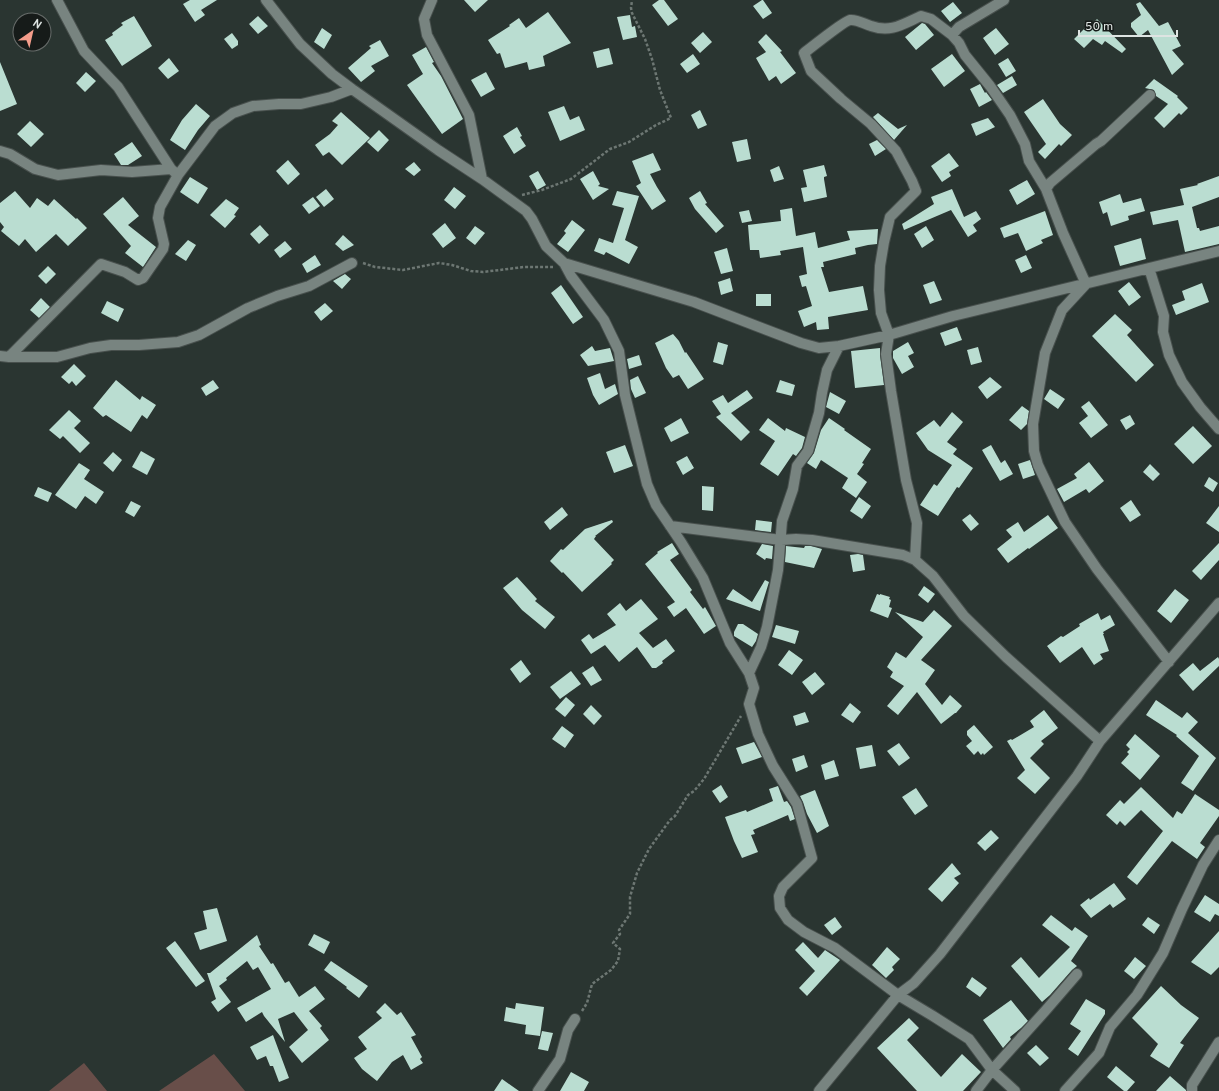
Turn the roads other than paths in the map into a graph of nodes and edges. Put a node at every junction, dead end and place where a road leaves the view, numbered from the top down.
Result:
1 (56, 0) edge
2 (266, 0) edge
3 (432, 0) edge
4 (1004, 0) edge
5 (952, 35) junction
6 (352, 89) junction
7 (1150, 95) dead end
8 (0, 151) edge
9 (174, 172) junction
10 (482, 179) junction
11 (1046, 189) junction
12 (1219, 251) edge
13 (352, 263) road end
14 (564, 263) junction
15 (1148, 268) junction
16 (1086, 284) junction
17 (889, 335) junction
18 (839, 346) junction
19 (4, 357) edge
20 (1219, 429) edge
21 (670, 526) junction
22 (781, 540) junction
23 (915, 560) junction
24 (1219, 603) edge
25 (1169, 662) junction
26 (749, 673) junction
27 (1100, 742) junction
28 (1219, 840) edge
29 (1077, 974) dead end
30 (898, 995) junction
31 (575, 1019) road end
32 (1219, 1042) edge
33 (992, 1070) junction
34 (538, 1091) edge
35 (818, 1091) edge
36 (976, 1091) edge
37 (1015, 1091) edge
38 (1065, 1091) edge
39 (1192, 1091) edge

1 - 9 street
2 - 6 street
3 - 10 street
4 - 5 street
5 - 11 street
5 - 17 street
6 - 9 street
6 - 10 street
7 - 11 street
8 - 9 street
9 - 19 street
10 - 14 street
11 - 16 street
12 - 15 street
13 - 19 street
14 - 18 street
14 - 21 street
15 - 16 street
15 - 20 street
16 - 17 street
16 - 25 street
17 - 18 street
17 - 23 street
18 - 22 street
21 - 22 street
21 - 26 street
22 - 23 street
22 - 26 street
23 - 27 street
24 - 25 street
25 - 27 street
26 - 30 street
27 - 30 street
28 - 38 street
29 - 33 street
30 - 33 street
30 - 35 street
31 - 34 street
32 - 39 street
33 - 36 street
33 - 37 street

